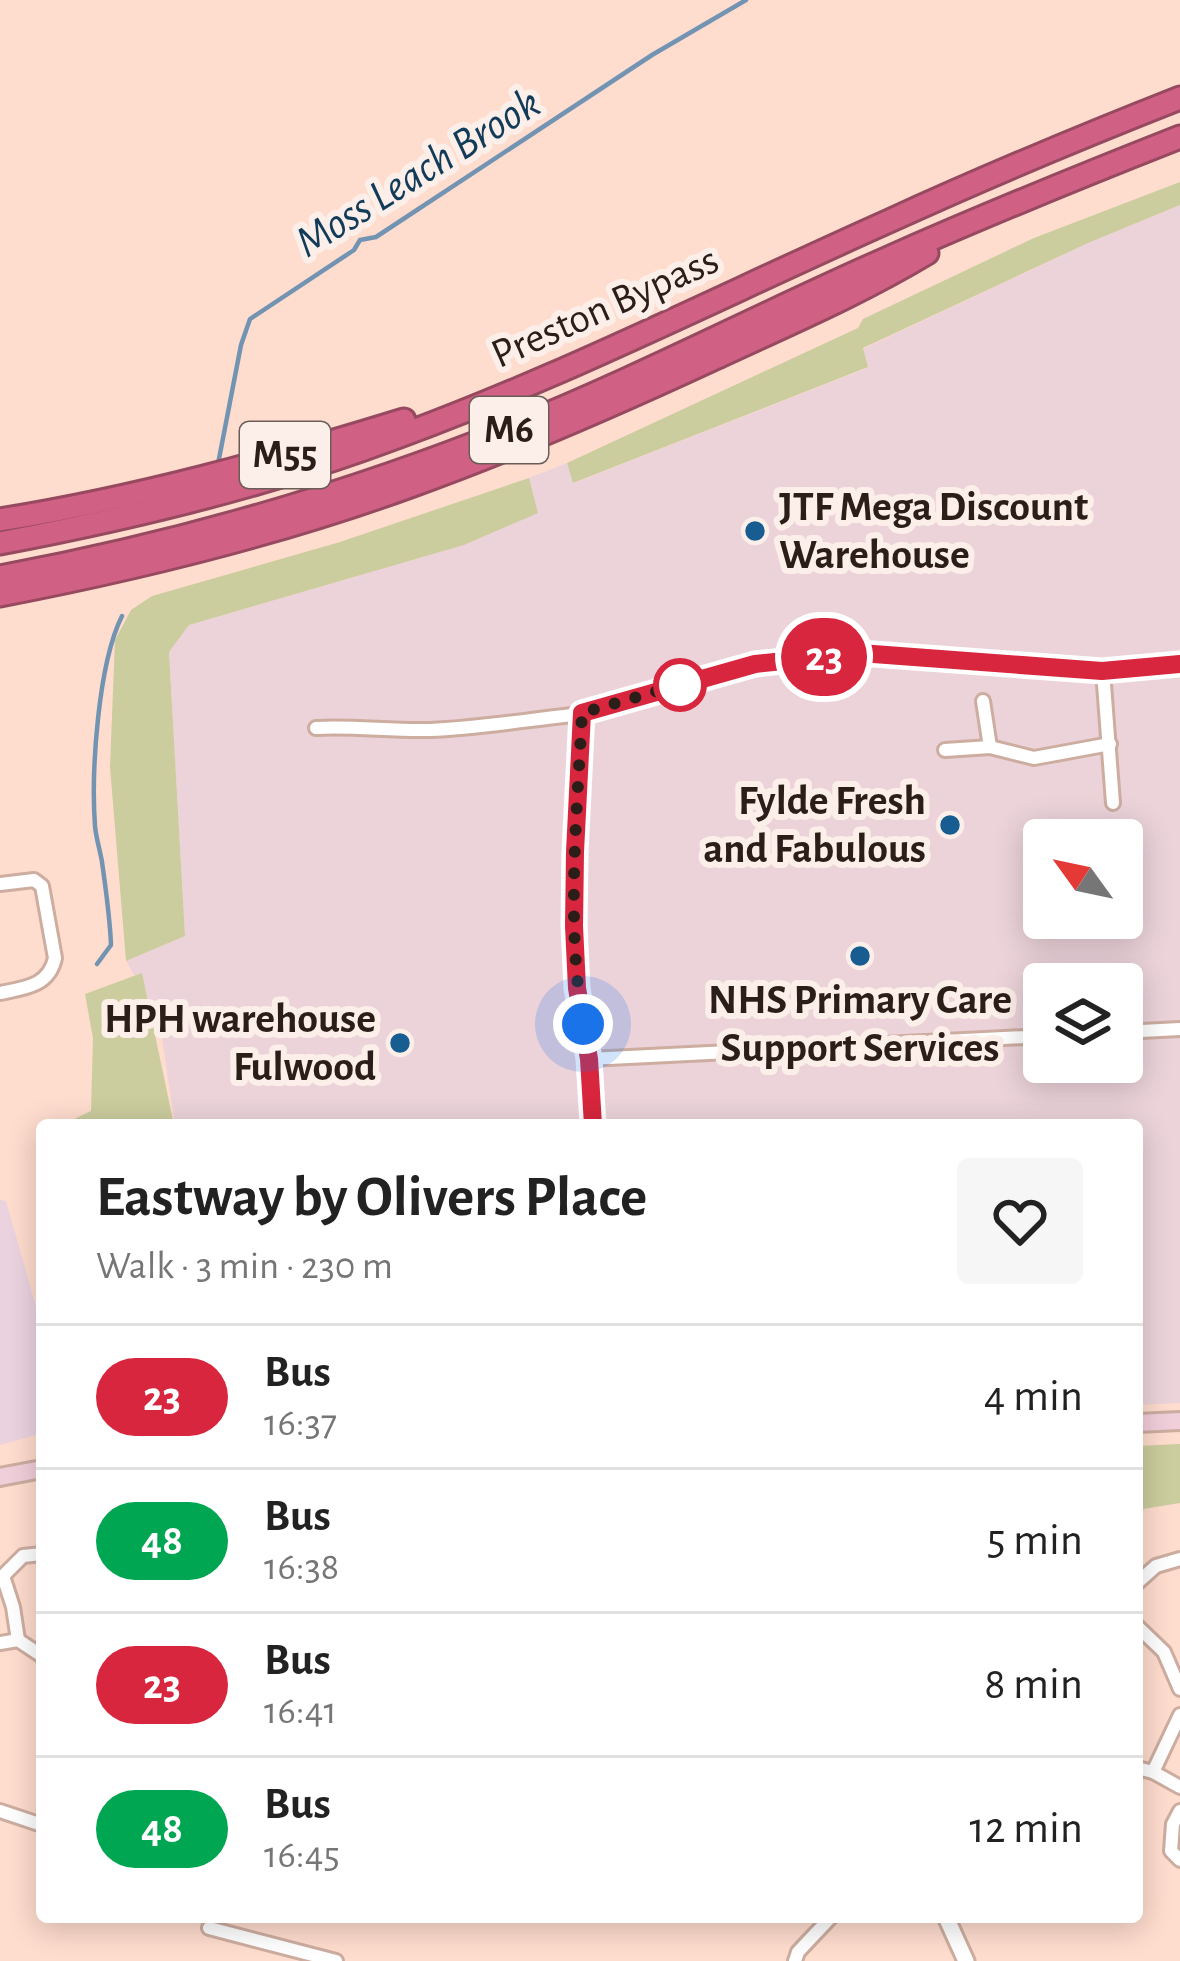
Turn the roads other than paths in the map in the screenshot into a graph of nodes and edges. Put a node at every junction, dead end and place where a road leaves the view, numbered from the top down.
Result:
1 (1180, 98) edge
2 (1180, 136) edge
3 (994, 213) junction
4 (566, 370) junction
5 (0, 520) edge
6 (0, 541) edge
7 (0, 578) edge
8 (0, 595) edge
9 (1180, 664) edge
10 (1102, 671) junction
11 (983, 701) dead end
12 (582, 713) junction
13 (316, 728) dead end
14 (1110, 744) junction
15 (989, 747) junction
16 (945, 750) dead end
17 (1113, 803) dead end
18 (0, 884) edge
19 (0, 993) edge
20 (1180, 1029) edge
21 (1143, 1031) edge
22 (1023, 1037) edge
23 (589, 1059) junction
24 (592, 1119) edge
25 (1180, 1421) edge
26 (1143, 1424) edge
27 (36, 1469) edge
28 (0, 1477) edge
29 (36, 1555) edge
30 (1180, 1559) edge
31 (1143, 1578) edge
32 (1143, 1632) edge
33 (18, 1640) junction
34 (0, 1643) edge
35 (36, 1653) edge
36 (1180, 1689) edge
37 (1180, 1714) edge
38 (1143, 1770) edge
39 (1153, 1772) junction
40 (1180, 1787) edge
41 (0, 1811) edge
42 (1180, 1811) edge
43 (36, 1823) edge
44 (1180, 1860) edge
45 (825, 1923) edge
46 (949, 1923) edge
47 (209, 1928) dead end
48 (336, 1961) edge
49 (795, 1961) edge
50 (966, 1961) edge

1 - 4 highway, Preston Bypass / M6
2 - 3 highway, M6
3 - 7 highway, M6
3 - 8 highway, M55
4 - 5 highway, M55
4 - 6 highway, Preston Bypass / M6
9 - 10 street
10 - 12 street
10 - 14 street
11 - 15 street
12 - 13 street
12 - 23 street
14 - 15 street
14 - 17 street
15 - 16 street
18 - 19 street
20 - 21 street
22 - 23 street
23 - 24 street
25 - 26 main road
27 - 28 main road
29 - 33 street
30 - 31 street
32 - 36 street
33 - 34 street
33 - 35 street
37 - 39 street
38 - 39 street
39 - 40 street
41 - 43 street
42 - 44 street
45 - 49 street
46 - 50 street
47 - 48 street

